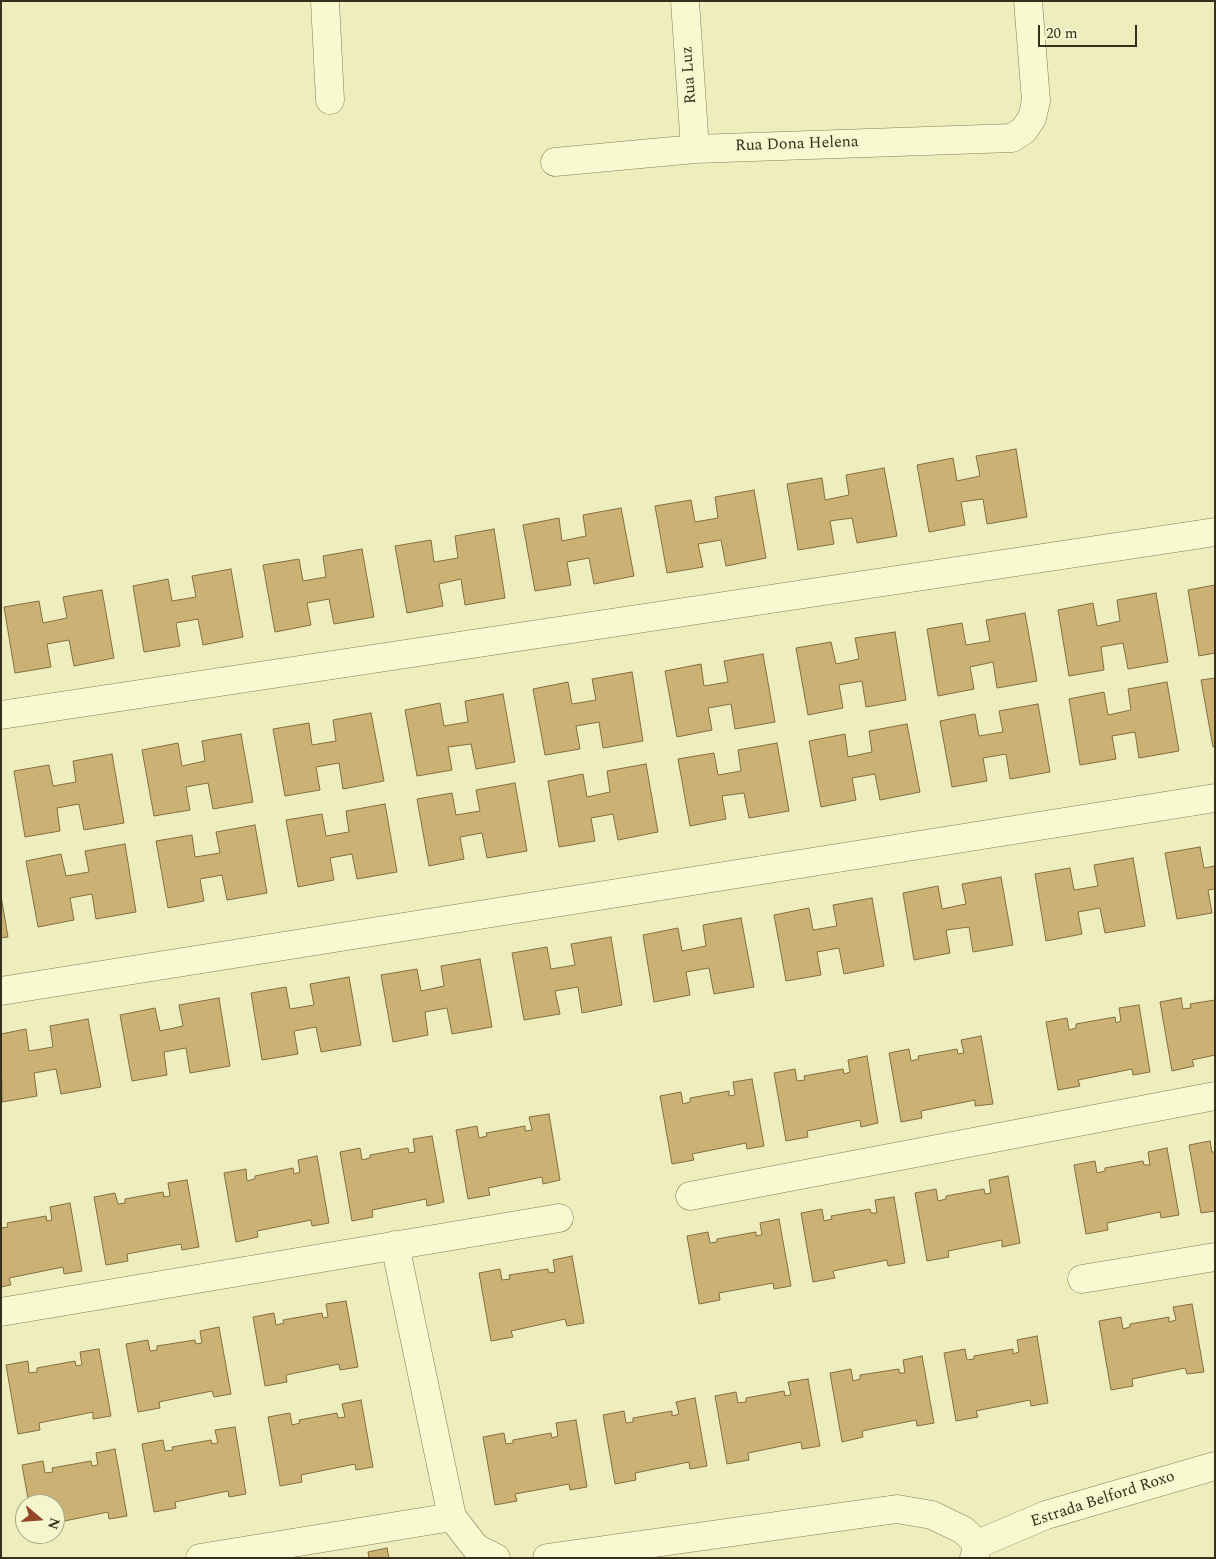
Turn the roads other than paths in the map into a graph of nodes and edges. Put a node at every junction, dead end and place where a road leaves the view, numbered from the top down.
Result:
1 (325, 1) edge
2 (685, 1) edge
3 (1028, 1) edge
4 (330, 100) dead end
5 (696, 148) junction
6 (555, 162) dead end
7 (1215, 532) edge
8 (1, 715) edge
9 (1215, 798) edge
10 (1, 991) edge
11 (1215, 1096) edge
12 (690, 1196) dead end
13 (559, 1218) dead end
14 (395, 1245) junction
15 (1215, 1257) edge
16 (1082, 1279) dead end
17 (1, 1312) edge
18 (1215, 1466) edge
19 (452, 1517) junction
20 (976, 1551) edge
21 (200, 1558) edge
22 (496, 1558) edge
23 (547, 1558) edge

1 - 4 street
2 - 5 street, Rua Luz
3 - 5 street, Rua Dona Helena
5 - 6 street, Rua Dona Helena
7 - 8 street
9 - 10 street
11 - 12 street
13 - 14 street
14 - 17 street
14 - 19 street
15 - 16 street
18 - 20 street, Estrada Belford Roxo
19 - 21 street
19 - 22 street
20 - 23 street

